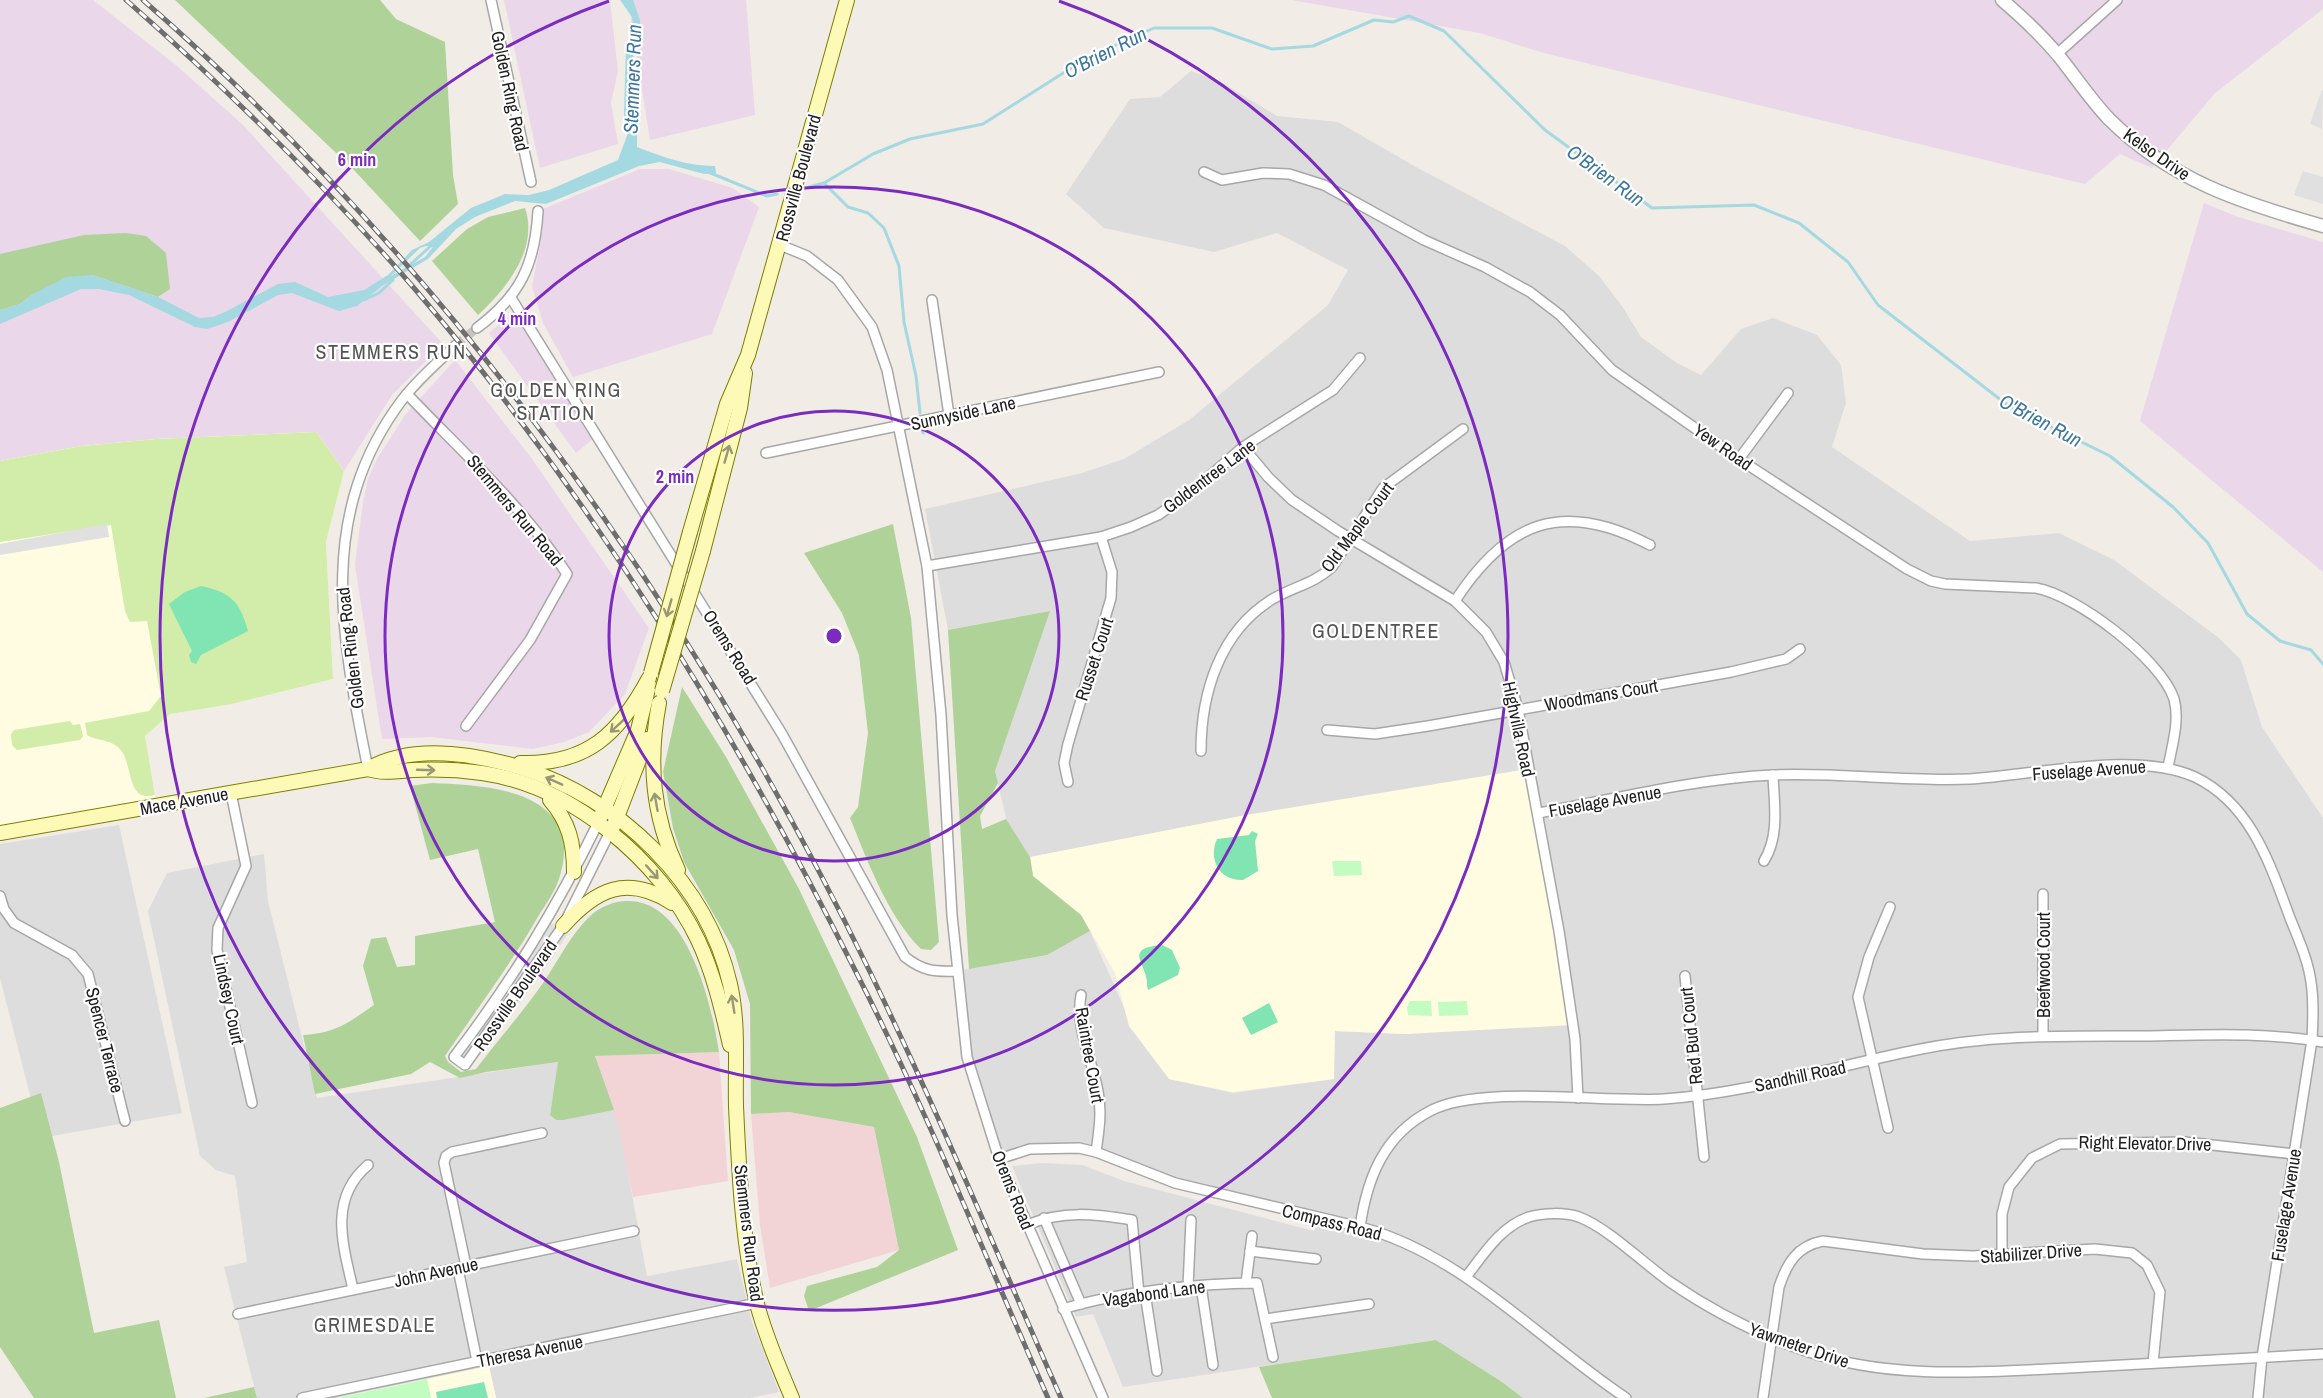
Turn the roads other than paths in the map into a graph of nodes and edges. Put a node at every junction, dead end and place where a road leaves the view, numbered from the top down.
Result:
1 (491, 0) edge
2 (847, 0) edge
3 (2002, 0) edge
4 (2117, 0) edge
5 (2058, 54) junction
6 (1204, 172) dead end
7 (531, 183) dead end
8 (538, 211) dead end
9 (2323, 226) edge
10 (780, 245) junction
11 (512, 298) junction
12 (932, 300) dead end
13 (477, 328) tunnel mouth
14 (456, 345) tunnel mouth
15 (748, 355) junction
16 (1360, 358) dead end
17 (1159, 372) dead end
18 (1788, 393) dead end
19 (407, 394) junction
20 (950, 415) junction
21 (898, 426) junction
22 (1463, 429) dead end
23 (1244, 447) junction
24 (766, 453) dead end
25 (1739, 459) junction
26 (1101, 537) junction
27 (1350, 538) junction
28 (1650, 545) dead end
29 (927, 566) junction
30 (1455, 601) junction
31 (1800, 649) dead end
32 (650, 676) junction
33 (661, 697) junction
34 (1518, 709) junction
35 (466, 726) dead end
36 (1328, 730) dead end
37 (1201, 751) dead end
38 (504, 763) junction
39 (2168, 767) junction
40 (368, 769) junction
41 (1773, 775) junction
42 (1068, 782) dead end
43 (231, 793) junction
44 (545, 793) junction
45 (605, 809) junction
46 (1538, 813) junction
47 (617, 818) junction
48 (598, 823) junction
49 (610, 832) junction
50 (0, 833) edge
51 (1764, 861) dead end
52 (574, 872) junction
53 (2043, 894) dead end
54 (0, 896) edge
55 (691, 896) junction
56 (1890, 907) dead end
57 (680, 908) junction
58 (563, 927) junction
59 (957, 971) junction
60 (1685, 976) dead end
61 (1081, 995) dead end
62 (2043, 1036) junction
63 (2312, 1040) junction
64 (2323, 1042) edge
65 (1871, 1060) junction
66 (734, 1062) junction
67 (1697, 1095) junction
68 (1578, 1098) junction
69 (252, 1103) dead end
70 (125, 1121) dead end
71 (1888, 1128) dead end
72 (542, 1133) dead end
73 (1096, 1152) junction
74 (2294, 1154) junction
75 (1704, 1157) dead end
76 (999, 1159) junction
77 (368, 1165) dead end
78 (1044, 1218) junction
79 (1191, 1220) dead end
80 (1027, 1225) junction
81 (1359, 1227) junction
82 (634, 1231) dead end
83 (1252, 1236) dead end
84 (1250, 1251) junction
85 (2002, 1254) junction
86 (1316, 1260) dead end
87 (462, 1267) junction
88 (1466, 1277) junction
89 (1246, 1283) junction
90 (1201, 1286) junction
91 (1188, 1287) junction
92 (353, 1289) junction
93 (1142, 1294) junction
94 (757, 1303) junction
95 (1081, 1304) junction
96 (1369, 1304) dead end
97 (1063, 1309) junction
98 (238, 1314) dead end
99 (1265, 1319) junction
100 (1771, 1338) junction
101 (2323, 1354) edge
102 (1273, 1357) dead end
103 (2262, 1357) junction
104 (477, 1361) junction
105 (2154, 1363) junction
106 (1213, 1365) dead end
107 (1157, 1371) dead end
108 (302, 1398) edge
109 (792, 1398) edge
110 (1103, 1398) edge
111 (1626, 1398) edge
112 (1763, 1398) edge
113 (2258, 1398) edge

1 - 7 street, Golden Ring Road
2 - 10 main road, Rossville Boulevard
3 - 5 street, Kelso Drive
4 - 5 street
5 - 9 street, Kelso Drive
6 - 25 street, Yew Road
8 - 11 street
10 - 15 main road, Rossville Boulevard
10 - 21 street, Orems Road
11 - 13 street
11 - 59 street, Orems Road
12 - 20 street
14 - 19 street, Golden Ring Road
15 -> 32 main road, Rossville Boulevard, bridge
33 -> 15 main road, Rossville Boulevard, bridge
16 - 23 street, Goldentree Lane
17 - 20 street, Sunnyside Lane
18 - 25 street
19 - 35 street, Stemmers Run Road
19 - 40 street, Golden Ring Road
20 - 21 street, Sunnyside Lane
21 - 24 street, Sunnyside Lane
21 - 29 street, Orems Road
22 - 27 street, Old Maple Court
23 - 26 street, Goldentree Lane
23 - 27 street, Highvilla Road
25 - 39 street, Yew Road
26 - 29 street, Goldentree Lane
26 - 42 street, Russet Court
27 - 30 street, Highvilla Road
27 - 37 street, Old Maple Court
28 - 30 street
29 - 59 street, Orems Road
30 - 34 street, Highvilla Road
31 - 34 street, Woodmans Court
32 -> 38 main road
32 - 45 main road, Rossville Boulevard
33 - 47 main road, Rossville Boulevard
55 -> 33 main road
34 - 36 street, Woodmans Court
34 - 46 street, Highvilla Road
38 - 40 main road, Mace Avenue
45 -> 38 main road, Mace Avenue
39 - 41 street, Fuselage Avenue
39 - 63 street, Fuselage Avenue
40 - 43 main road, Mace Avenue
40 -> 44 main road, Mace Avenue
41 - 46 street, Fuselage Avenue
41 - 51 street
43 - 50 main road, Mace Avenue
43 - 69 street, Lindsey Court
44 - 48 main road, Mace Avenue
44 - 52 main road
45 - 47 main road, Stemmers Run Road
45 - 48 main road, Rossville Boulevard
46 - 68 street, Highvilla Road
47 - 49 main road, Rossville Boulevard
47 - 55 main road, Stemmers Run Road
48 - 49 main road, Mace Avenue
48 - 52 street, Rossville Boulevard
49 -> 57 main road, Stemmers Run Road
49 - 58 street, Rossville Boulevard
52 - 58 street, Rossville Boulevard
53 - 62 street, Beefwood Court
54 - 70 street, Spencer Terrace
66 -> 55 main road, Stemmers Run Road
56 - 65 street
57 - 58 main road
57 - 66 main road, Stemmers Run Road
59 - 76 street, Orems Road
60 - 67 street, Red Bud Court
61 - 73 street, Raintree Court
62 - 63 street, Sandhill Road
62 - 65 street, Sandhill Road
63 - 64 street, Sandhill Road
63 - 74 street, Fuselage Avenue
65 - 67 street, Sandhill Road
65 - 71 street
66 - 94 main road, Stemmers Run Road
67 - 68 street, Sandhill Road
67 - 75 street, Red Bud Court
68 - 81 street, Sandhill Road
72 - 87 street
73 - 76 street, Compass Road
73 - 81 street, Compass Road
74 - 85 street, Right Elevator Drive
74 - 103 street, Fuselage Avenue
76 - 80 street, Orems Road
77 - 92 street
78 - 80 street
78 - 93 street
78 - 95 street
79 - 91 street
80 - 97 street, Orems Road
81 - 88 street, Compass Road
82 - 87 street, John Avenue
83 - 84 street
84 - 86 street
84 - 89 street
85 - 100 street, Stabilizer Drive
85 - 105 street, Stabilizer Drive
87 - 92 street, John Avenue
87 - 104 street
88 - 100 street, Yawmeter Drive
88 - 111 street, Compass Road
89 - 90 street, Vagabond Lane
89 - 99 street
90 - 91 street, Vagabond Lane
90 - 106 street
91 - 93 street, Vagabond Lane
92 - 98 street, John Avenue
93 - 95 street, Vagabond Lane
93 - 107 street
94 - 104 street, Theresa Avenue
94 - 109 main road, Stemmers Run Road
95 - 97 street, Vagabond Lane
96 - 99 street
97 - 110 street, Orems Road
99 - 102 street
100 - 105 street, Yawmeter Drive
100 - 112 street
101 - 103 street, Yawmeter Drive
103 - 105 street, Yawmeter Drive
103 - 113 street, Fuselage Avenue
104 - 108 street, Theresa Avenue

